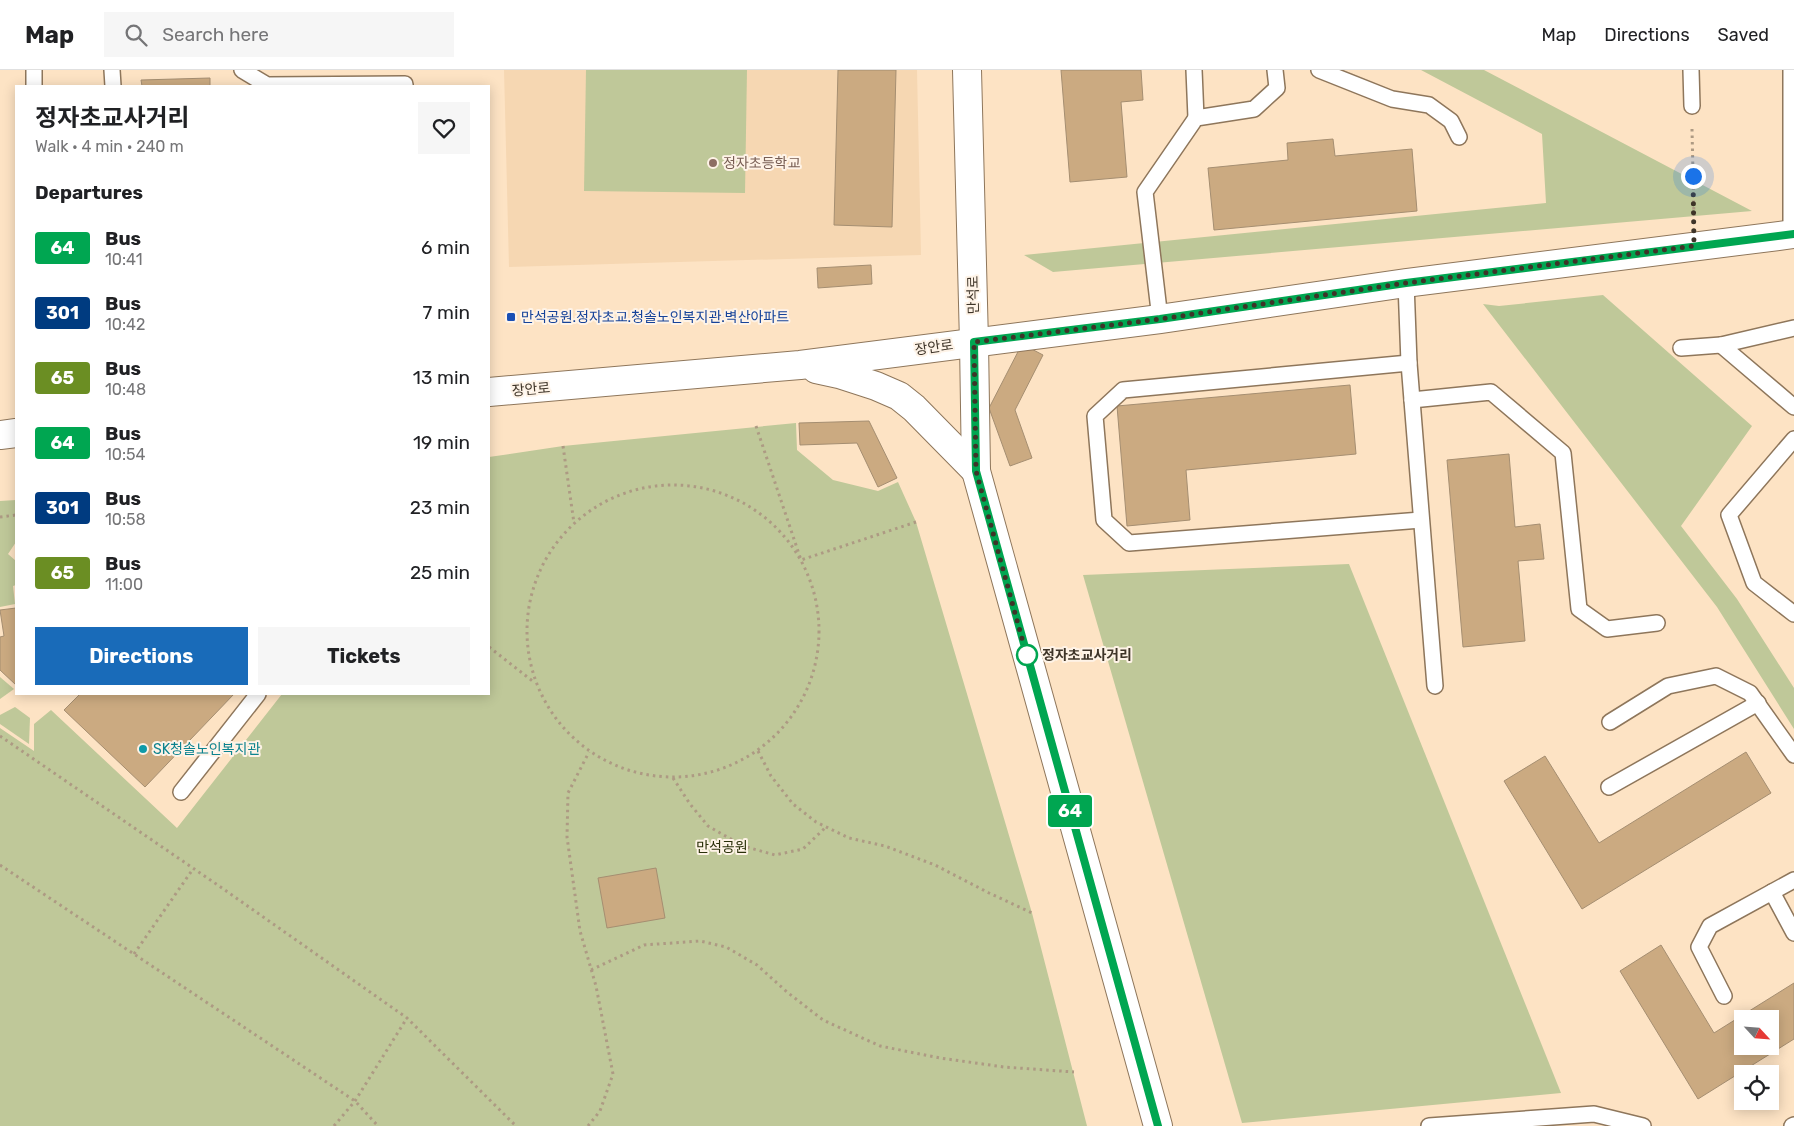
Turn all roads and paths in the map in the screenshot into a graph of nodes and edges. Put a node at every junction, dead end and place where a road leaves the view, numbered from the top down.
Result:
1 (34, 70) edge
2 (112, 70) edge
3 (242, 70) edge
4 (968, 70) edge
5 (1194, 70) edge
6 (1276, 70) edge
7 (1319, 70) edge
8 (1691, 70) edge
9 (1791, 70) edge
10 (34, 85) edge
11 (113, 85) edge
12 (311, 85) edge
13 (405, 85) edge
14 (1692, 106) joint
15 (1196, 118) junction
16 (1459, 137) dead end
17 (1792, 234) edge
18 (1694, 246) junction
19 (1406, 283) junction
20 (1160, 319) junction
21 (1794, 328) edge
22 (974, 342) junction
23 (1721, 345) junction
24 (1681, 348) dead end
25 (1408, 363) junction
26 (800, 365) junction
27 (490, 392) edge
28 (1412, 400) junction
29 (1794, 407) edge
30 (756, 426) dead end
31 (15, 433) edge
32 (0, 435) edge
33 (1794, 439) edge
34 (563, 446) dead end
35 (976, 471) junction
36 (15, 515) edge
37 (0, 517) edge
38 (1421, 520) junction
39 (574, 522) junction
40 (916, 522) dead end
41 (801, 560) junction
42 (1794, 614) edge
43 (1657, 623) dead end
44 (490, 648) edge
45 (535, 684) junction
46 (1435, 686) dead end
47 (257, 695) edge
48 (1758, 703) junction
49 (1610, 722) dead end
50 (0, 736) edge
51 (758, 751) junction
52 (589, 752) junction
53 (1794, 755) edge
54 (673, 778) junction
55 (1609, 787) dead end
56 (181, 792) dead end
57 (826, 827) junction
58 (0, 865) edge
59 (193, 869) junction
60 (1794, 880) edge
61 (1772, 892) junction
62 (1032, 913) dead end
63 (1794, 933) edge
64 (134, 954) junction
65 (591, 970) junction
66 (1724, 996) dead end
67 (406, 1018) junction
68 (1074, 1072) dead end
69 (355, 1101) junction
70 (334, 1126) edge
71 (378, 1126) edge
72 (516, 1126) edge
73 (588, 1126) edge
74 (1158, 1126) edge
75 (1429, 1126) edge
76 (1643, 1126) edge

1 - 10 lane
2 - 11 lane
3 - 12 lane
4 - 22 main road, 만석로
5 - 15 lane
6 - 15 lane
7 - 16 lane
8 - 14 lane
9 - 17 lane
12 - 13 lane
14 - 18 path
15 - 20 lane
17 - 18 main road, 장안로
18 - 19 main road, 장안로
19 - 20 main road, 장안로
19 - 25 lane
20 - 22 main road, 장안로
21 - 23 lane
22 - 26 main road, 장안로
22 - 35 main road, 만석로
23 - 24 lane
23 - 29 lane
25 - 28 lane
25 - 38 lane
26 - 27 main road, 장안로
26 - 35 main road
28 - 38 lane
28 - 43 lane
30 - 41 path
31 - 32 main road
33 - 42 lane
34 - 39 path
35 - 74 main road, 만석로
36 - 37 path
38 - 46 lane
39 - 41 path
39 - 45 path
40 - 41 path
41 - 51 path
44 - 45 path
45 - 52 path
47 - 56 lane
48 - 49 lane
48 - 53 lane
48 - 55 lane
50 - 59 path
51 - 54 path
51 - 57 path
52 - 54 path
52 - 65 path
54 - 57 path
57 - 62 path
58 - 64 path
59 - 64 path
59 - 67 path
60 - 61 lane
61 - 63 lane
61 - 66 lane
64 - 69 path
65 - 68 path
65 - 73 path
67 - 69 path
67 - 72 path
69 - 70 path
69 - 71 path
75 - 76 lane

